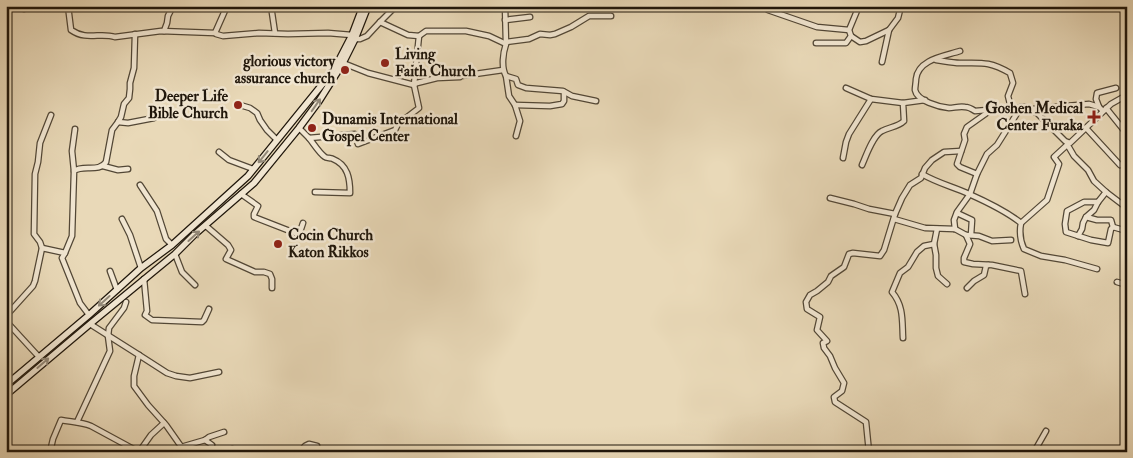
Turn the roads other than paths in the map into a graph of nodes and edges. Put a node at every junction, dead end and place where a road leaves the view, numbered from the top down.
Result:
1 (41, 6) edge
2 (68, 6) edge
3 (173, 6) edge
4 (227, 6) edge
5 (271, 6) edge
6 (363, 6) edge
7 (368, 6) edge
8 (396, 6) edge
9 (505, 6) edge
10 (859, 6) edge
11 (901, 6) edge
12 (24, 9) dead end
13 (768, 10) dead end
14 (611, 16) dead end
15 (530, 17) dead end
16 (504, 20) junction
17 (380, 22) junction
18 (849, 30) junction
19 (888, 30) junction
20 (164, 31) junction
21 (215, 33) junction
22 (275, 33) junction
23 (135, 34) junction
24 (419, 36) junction
25 (851, 36) junction
26 (354, 37) junction
27 (506, 43) junction
28 (816, 43) dead end
29 (960, 51) dead end
30 (930, 60) junction
31 (882, 62) dead end
32 (342, 63) junction
33 (503, 70) junction
34 (506, 76) junction
35 (414, 85) junction
36 (846, 88) dead end
37 (1116, 88) dead end
38 (564, 92) junction
39 (1126, 98) edge
40 (871, 99) junction
41 (925, 100) junction
42 (596, 101) dead end
43 (903, 103) junction
44 (240, 105) dead end
45 (515, 105) junction
46 (1099, 106) junction
47 (1022, 107) junction
48 (1010, 108) junction
49 (992, 110) junction
50 (1031, 110) junction
51 (1105, 110) junction
52 (51, 115) dead end
53 (154, 118) dead end
54 (118, 122) junction
55 (299, 128) junction
56 (1086, 128) junction
57 (75, 129) dead end
58 (1127, 134) edge
59 (516, 136) dead end
60 (309, 138) junction
61 (277, 140) junction
62 (1066, 143) junction
63 (961, 151) junction
64 (219, 152) dead end
65 (843, 158) dead end
66 (862, 165) dead end
67 (1120, 165) dead end
68 (103, 166) junction
69 (128, 169) dead end
70 (253, 169) junction
71 (74, 172) junction
72 (922, 174) junction
73 (976, 174) junction
74 (140, 185) dead end
75 (315, 192) dead end
76 (1106, 192) junction
77 (241, 194) junction
78 (970, 194) junction
79 (830, 198) dead end
80 (1098, 202) junction
81 (1127, 208) edge
82 (957, 213) junction
83 (894, 217) junction
84 (1086, 217) junction
85 (122, 219) dead end
86 (304, 223) dead end
87 (1021, 223) junction
88 (206, 226) junction
89 (1113, 227) junction
90 (937, 229) junction
91 (955, 229) junction
92 (1127, 231) edge
93 (969, 235) junction
94 (1078, 236) junction
95 (1011, 240) dead end
96 (934, 244) junction
97 (172, 245) junction
98 (42, 248) junction
99 (65, 254) junction
100 (175, 254) junction
101 (992, 265) junction
102 (141, 268) junction
103 (1097, 269) dead end
104 (110, 271) dead end
105 (144, 279) junction
106 (1117, 282) dead end
107 (947, 284) dead end
108 (195, 285) dead end
109 (1127, 285) edge
110 (272, 288) dead end
111 (967, 288) dead end
112 (117, 290) junction
113 (1025, 294) dead end
114 (126, 302) dead end
115 (209, 308) dead end
116 (89, 315) junction
117 (6, 316) edge
118 (7, 322) edge
119 (90, 324) junction
120 (108, 336) junction
121 (903, 338) dead end
122 (139, 355) junction
123 (39, 357) junction
124 (219, 372) dead end
125 (6, 385) edge
126 (6, 395) edge
127 (77, 422) junction
128 (164, 423) junction
129 (1046, 431) dead end
130 (224, 432) dead end
131 (205, 440) junction
132 (212, 445) dead end
133 (317, 446) dead end
134 (181, 447) junction
135 (50, 452) edge
136 (139, 452) edge
137 (185, 452) edge
138 (300, 452) edge
139 (869, 452) edge
140 (1034, 452) edge

1 - 12 street
2 - 23 street
3 - 20 street
4 - 21 street
5 - 22 street
6 - 26 main road
7 - 26 main road
8 - 17 street
9 - 16 street
10 - 18 street
11 - 19 street
13 - 18 street
14 - 27 street
15 - 16 street
16 - 27 street
17 - 24 street
17 - 26 street
18 - 25 street
19 - 25 street
19 - 31 street
20 - 21 street
20 - 23 street
21 - 22 street
22 - 26 street
23 - 54 street
24 - 27 street
24 - 35 street
25 - 28 street
26 - 32 main road
26 - 61 main road
27 - 33 street
29 - 30 street
30 - 41 street
30 - 48 street
32 - 35 street
55 -> 32 main road
33 - 34 street
33 - 35 street
34 - 38 street
34 - 45 street
35 - 60 street
36 - 40 street
37 - 46 street
38 - 42 street
38 - 45 street
39 - 51 street
40 - 43 street
40 - 65 street
41 - 43 street
41 - 49 street
43 - 66 street
44 - 61 street
45 - 59 street
46 - 50 street
46 - 51 street
47 - 48 street
47 - 50 street
47 - 73 street
48 - 49 street
49 - 63 street
50 - 62 street
51 - 56 street
51 - 58 street
52 - 98 street
53 - 54 street
54 - 68 street
55 - 60 street
55 - 77 main road
56 - 62 street
56 - 67 street
57 - 71 street
60 - 75 street
61 -> 70 main road
62 - 76 street
62 - 87 street
63 - 72 street
63 - 73 street
64 - 70 street
68 - 69 street
68 - 71 street
70 - 97 main road
71 - 99 street
72 - 78 street
72 - 83 street
73 - 78 street
74 - 97 street
76 - 80 street
76 - 81 street
77 - 86 street
77 - 88 main road
78 - 82 street
78 - 87 street
79 - 83 street
80 - 84 street
80 - 94 street
82 - 91 street
82 - 93 street
83 - 90 street
83 - 139 street
84 - 89 street
84 - 94 street
85 - 102 street
87 - 103 street
100 -> 88 main road
88 - 110 street
89 - 92 street
89 - 94 street
90 - 91 street
90 - 96 street
91 - 93 street
93 - 95 street
93 - 101 street
96 - 107 street
96 - 121 street
97 - 102 main road
98 - 99 street
98 - 117 street
99 - 116 street
100 - 105 main road
100 - 108 street
101 - 111 street
101 - 113 street
102 - 112 main road
104 - 112 street
105 - 115 street
105 - 119 main road
106 - 109 street
112 -> 116 main road
114 - 120 street
116 - 123 main road
118 - 123 street
119 - 120 street
126 -> 119 main road
120 - 122 street
120 - 127 street
122 - 124 street
122 - 128 street
123 - 125 main road
127 - 135 street
127 - 136 street
128 - 134 street
128 - 136 street
129 - 140 street
130 - 131 street
131 - 132 street
131 - 134 street
133 - 138 street
134 - 137 street

